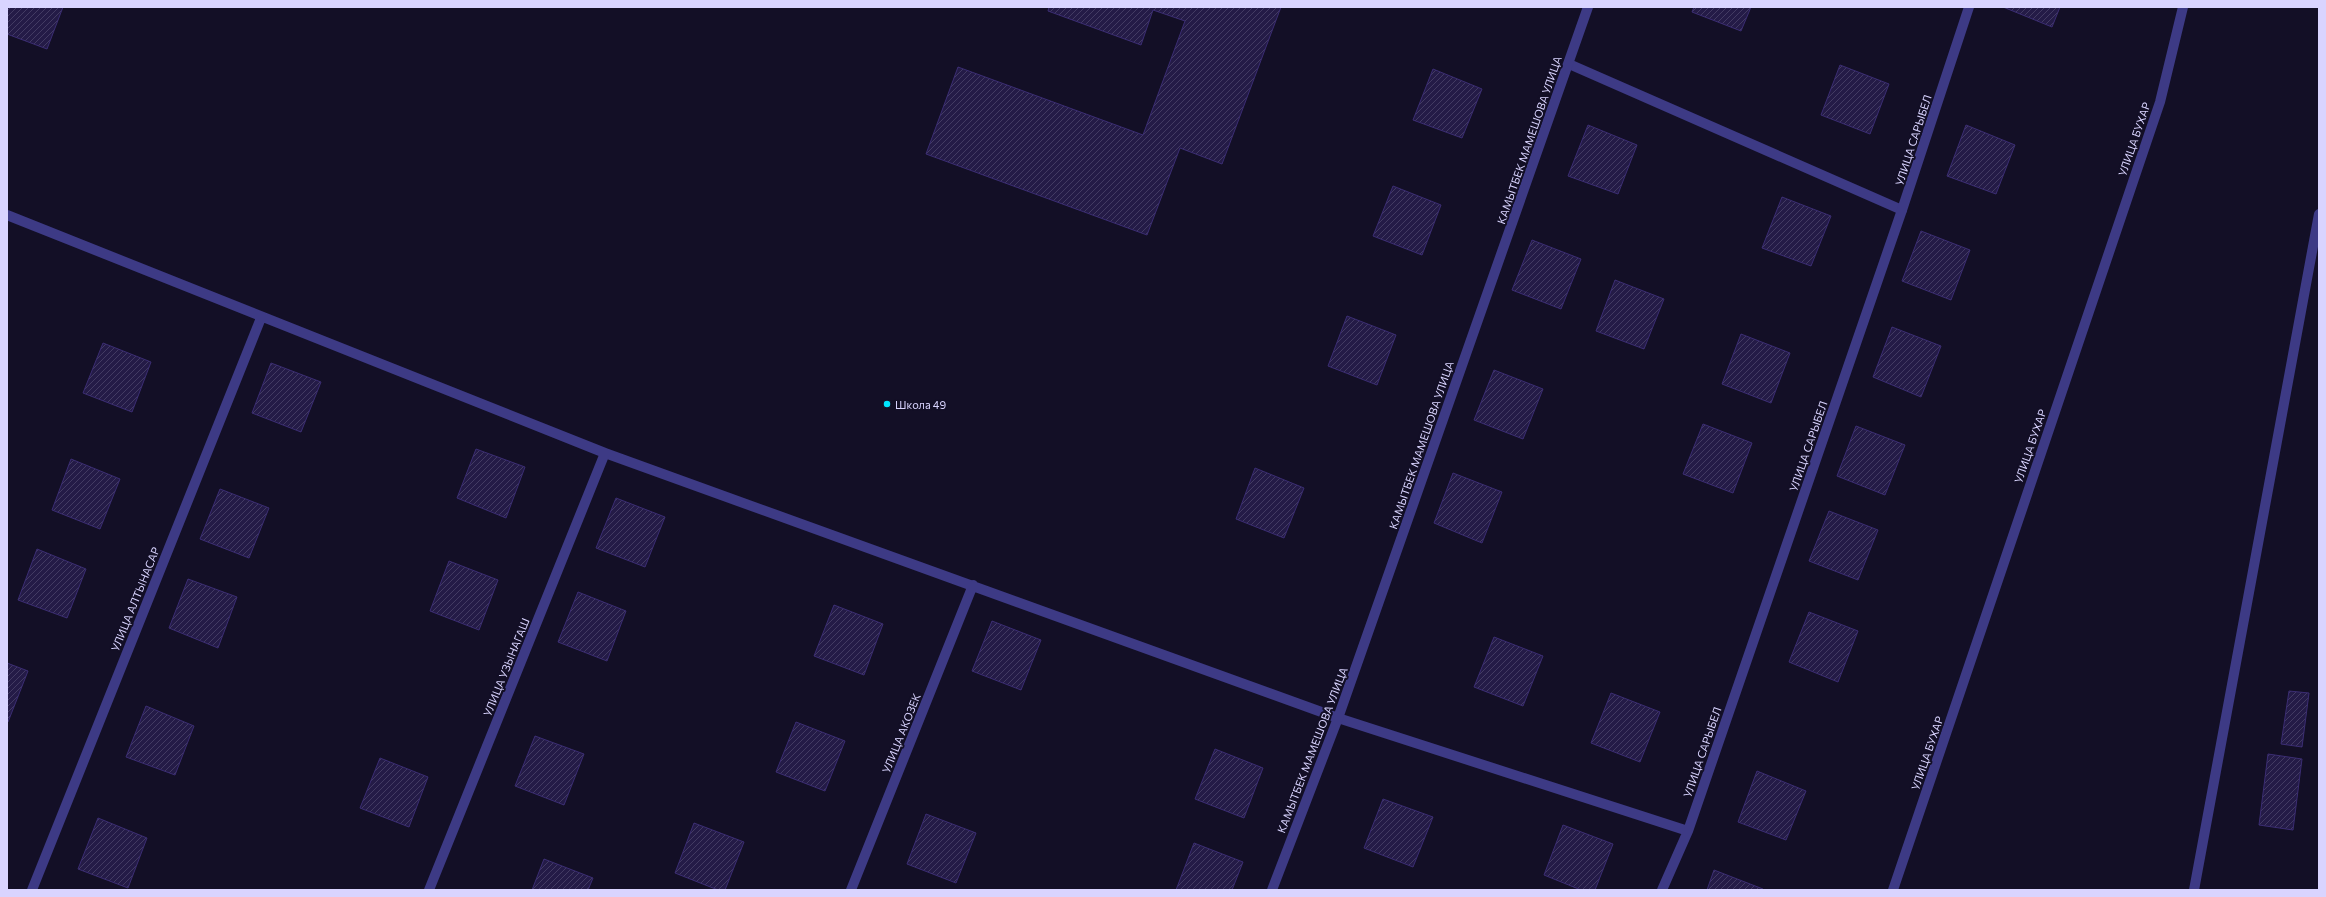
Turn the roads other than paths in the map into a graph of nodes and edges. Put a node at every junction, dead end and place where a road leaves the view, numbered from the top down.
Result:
1 (1588, 7) edge
2 (1969, 7) edge
3 (2183, 7) edge
4 (1569, 64) junction
5 (1902, 210) junction
6 (2319, 214) edge
7 (7, 215) edge
8 (261, 318) junction
9 (606, 453) junction
10 (973, 586) junction
11 (1338, 718) junction
12 (1688, 831) junction
13 (32, 890) edge
14 (429, 890) edge
15 (851, 890) edge
16 (1272, 890) edge
17 (1662, 890) edge
18 (1893, 890) edge
19 (2194, 890) edge

1 - 4 street, КАМЫТБЕК МАМЕШОВА УЛИЦА
2 - 5 street, УЛИЦА САРЫБЕЛ
3 - 18 street, УЛИЦА БУХАР
4 - 5 street
4 - 11 street, КАМЫТБЕК МАМЕШОВА УЛИЦА
5 - 12 street, УЛИЦА САРЫБЕЛ
6 - 19 street
7 - 8 street
8 - 9 street
8 - 13 street, УЛИЦА АЛТЫНАСАР
9 - 10 street
9 - 14 street, УЛИЦА УЗЫНАГАШ
10 - 11 street
10 - 15 street, УЛИЦА АКОЗЕК
11 - 12 street
11 - 16 street, КАМЫТБЕК МАМЕШОВА УЛИЦА
12 - 17 street, УЛИЦА САРЫБЕЛ

